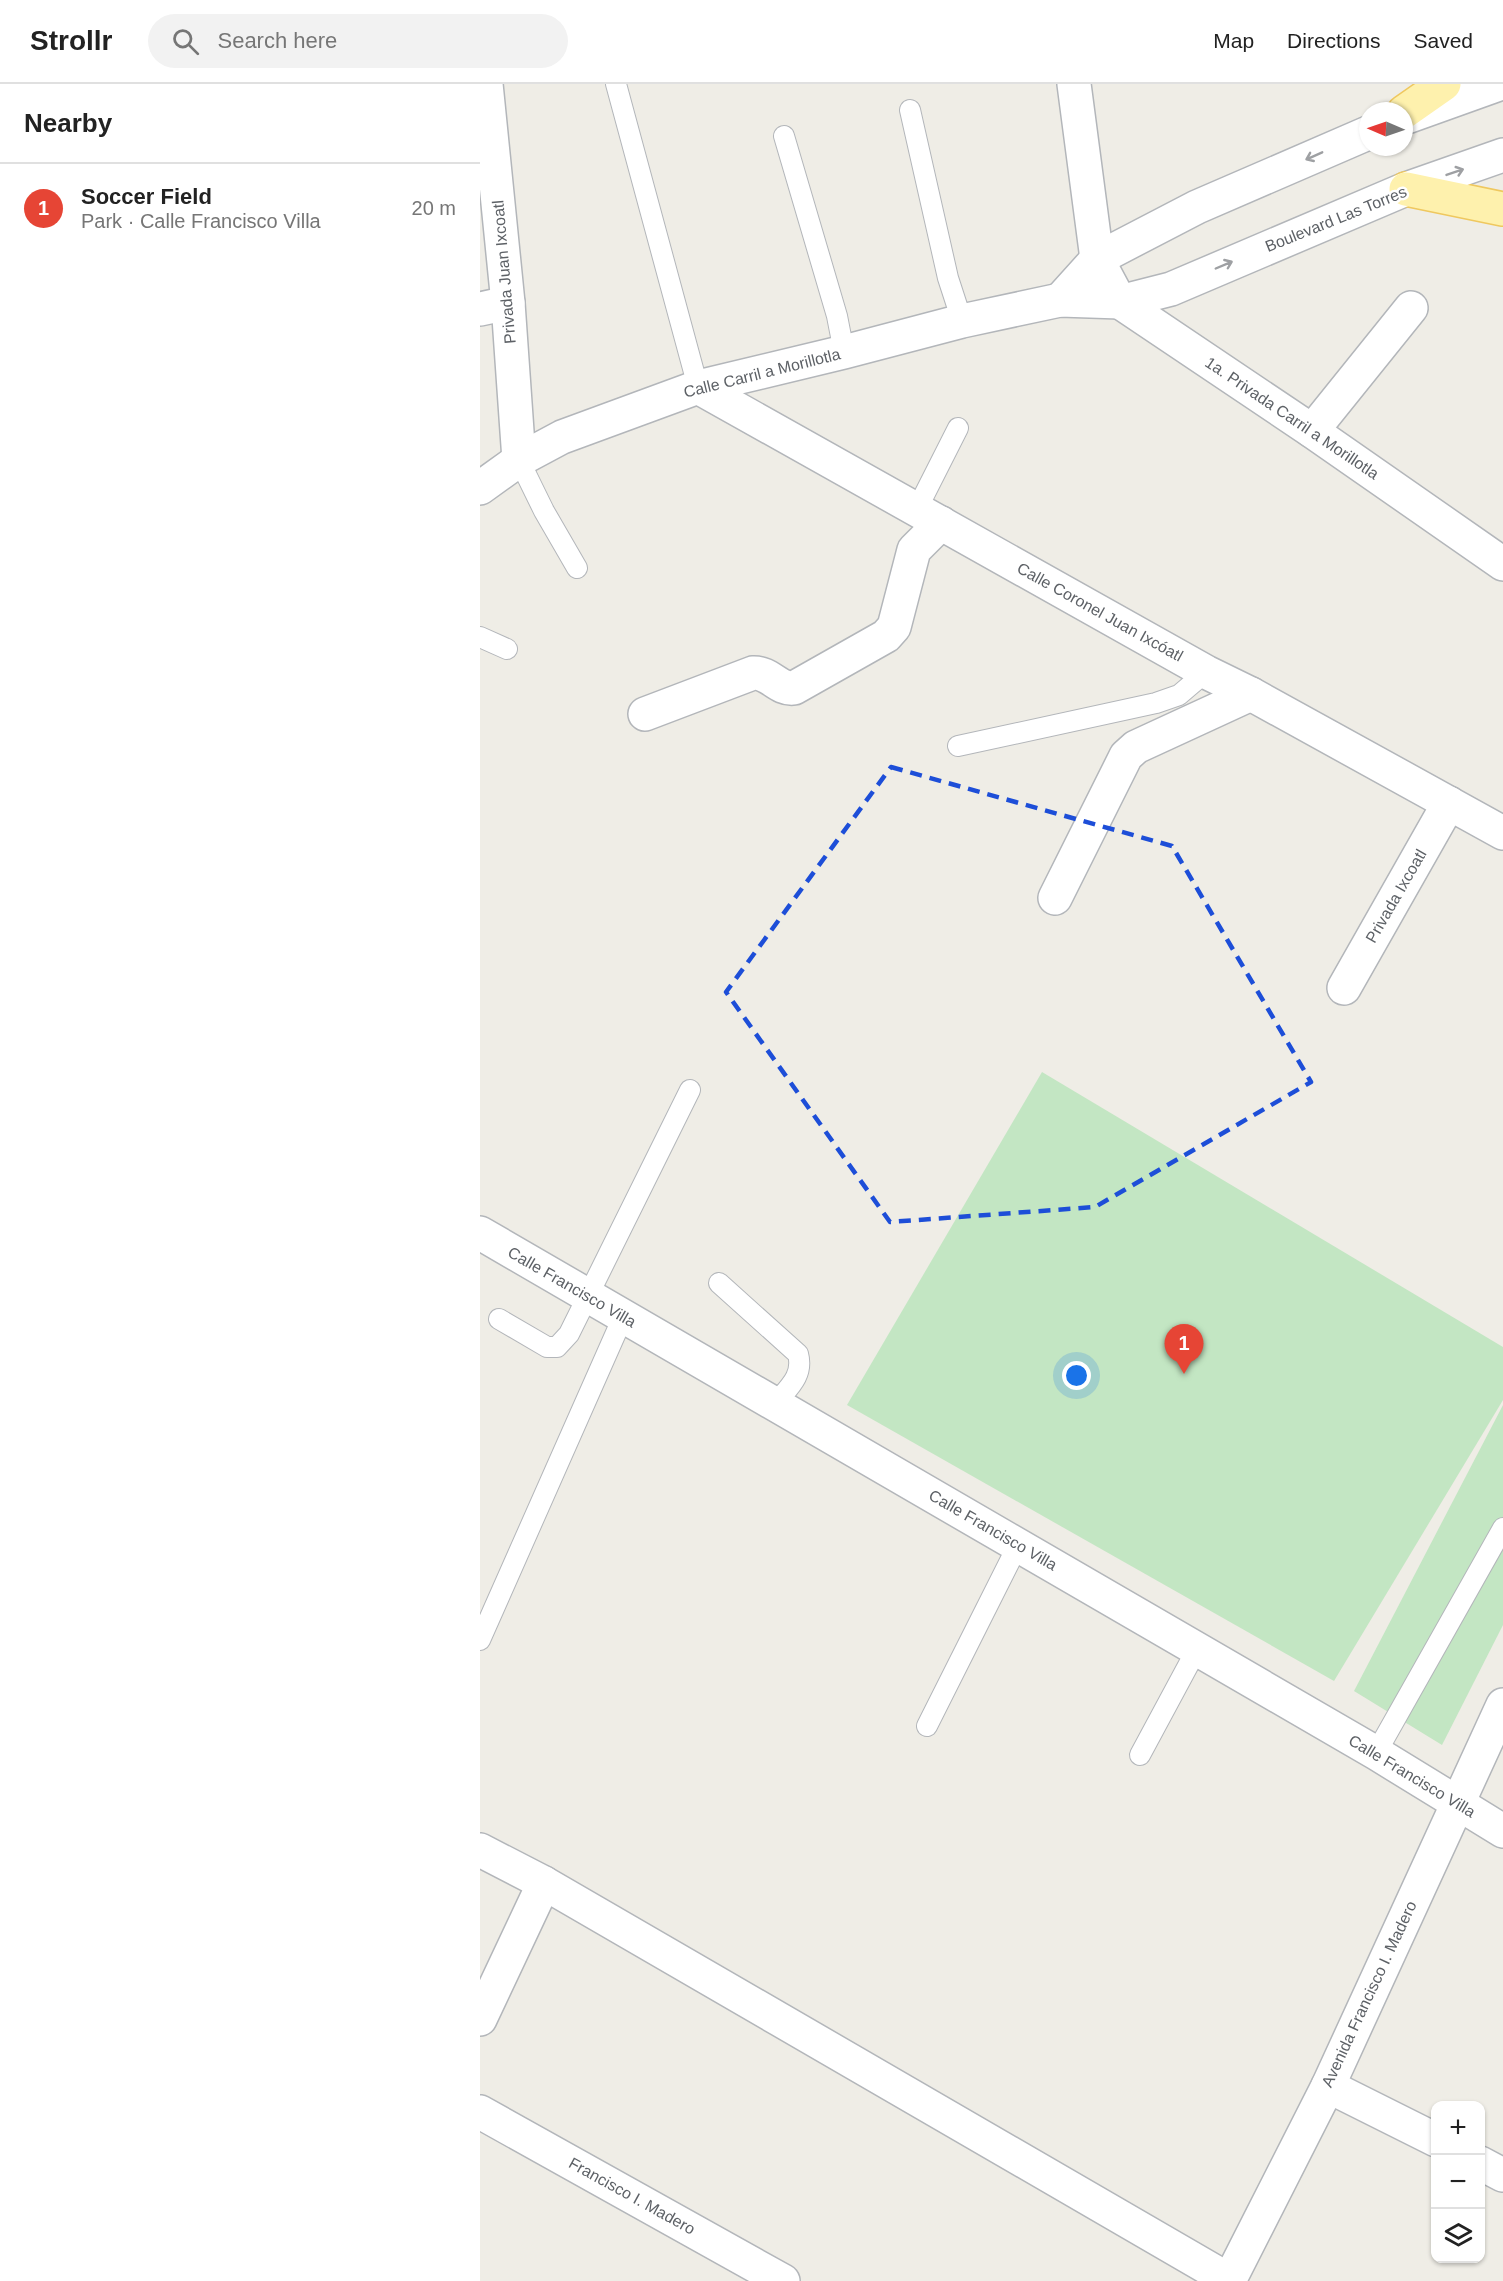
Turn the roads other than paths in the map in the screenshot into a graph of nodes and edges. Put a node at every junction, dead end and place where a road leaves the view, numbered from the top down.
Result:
1 (486, 84) edge
2 (615, 84) edge
3 (1074, 84) edge
4 (1444, 84) edge
5 (1499, 84) edge
6 (1413, 106) edge
7 (910, 110) dead end
8 (1413, 115) edge
9 (784, 136) dead end
10 (1359, 137) edge
11 (1503, 155) edge
12 (1406, 189) junction
13 (1503, 209) edge
14 (1097, 259) junction
15 (1171, 289) joint
16 (1060, 300) junction
17 (1120, 302) junction
18 (494, 306) edge
19 (1411, 308) dead end
20 (962, 321) junction
21 (844, 352) junction
22 (698, 387) junction
23 (958, 428) dead end
24 (1312, 431) junction
25 (519, 460) junction
26 (480, 488) edge
27 (929, 517) junction
28 (1503, 564) edge
29 (577, 568) dead end
30 (480, 637) edge
31 (507, 649) dead end
32 (1206, 672) junction
33 (1251, 694) junction
34 (645, 714) dead end
35 (958, 746) dead end
36 (1449, 803) junction
37 (1503, 832) edge
38 (1055, 898) dead end
39 (1344, 988) dead end
40 (690, 1090) dead end
41 (480, 1233) edge
42 (719, 1283) dead end
43 (588, 1296) junction
44 (623, 1317) junction
45 (499, 1320) dead end
46 (775, 1404) junction
47 (1503, 1528) edge
48 (1018, 1545) junction
49 (480, 1640) edge
50 (1197, 1649) junction
51 (1503, 1704) edge
52 (927, 1726) dead end
53 (1376, 1753) junction
54 (1140, 1755) dead end
55 (1456, 1803) junction
56 (1503, 1831) edge
57 (480, 1850) edge
58 (544, 1883) junction
59 (480, 2019) edge
60 (1328, 2086) junction
61 (480, 2112) edge
62 (1431, 2138) edge
63 (1485, 2166) edge
64 (1503, 2175) edge
65 (783, 2281) edge
66 (1230, 2281) edge

1 - 18 street, Privada Juan Ixcoatl
2 - 22 lane
3 - 14 street
4 - 6 main road
5 - 8 street
7 - 20 lane
9 - 21 lane
10 -> 14 street
12 -> 11 street, Boulevard Las Torres
12 - 13 main road
15 -> 12 street, Boulevard Las Torres
14 - 16 street
14 - 17 street, 1a. Privada Carril a Morillotla
15 - 17 street, Calle Carril a Morillotla
16 - 17 street, Calle Carril a Morillotla
16 - 20 street, Calle Carril a Morillotla
17 - 24 street, 1a. Privada Carril a Morillotla
18 - 25 street, Privada Juan Ixcoatl
19 - 24 street
20 - 21 street, Calle Carril a Morillotla
21 - 22 street, Calle Carril a Morillotla
22 - 25 street, Calle Carril a Morillotla
22 - 27 street, Calle Coronel Juan Ixcóatl
23 - 27 lane
24 - 28 street, 1a. Privada Carril a Morillotla
25 - 26 street, Calle Carril a Morillotla
25 - 29 lane
27 - 32 street, Calle Coronel Juan Ixcóatl
27 - 34 street
30 - 31 lane
32 - 33 street, Calle Coronel Juan Ixcóatl
32 - 35 lane
33 - 36 street, Calle Coronel Juan Ixcóatl
33 - 38 street
36 - 37 street, Calle Coronel Juan Ixcóatl
36 - 39 street, Privada Ixcoatl
40 - 43 lane
41 - 43 street, Calle Francisco Villa
42 - 46 lane
43 - 44 street, Calle Francisco Villa
43 - 45 lane
44 - 46 street, Calle Francisco Villa
44 - 49 lane
46 - 48 street, Calle Francisco Villa
47 - 53 lane
48 - 50 street, Calle Francisco Villa
48 - 52 lane
50 - 53 street, Calle Francisco Villa
50 - 54 lane
51 - 55 street, Avenida Francisco I. Madero
53 - 55 street, Calle Francisco Villa
55 - 56 street, Calle Francisco Villa
55 - 60 street, Avenida Francisco I. Madero
57 - 58 street
58 - 59 street
58 - 66 street
60 - 62 street
60 - 66 street, Avenida Francisco I. Madero
61 - 65 street, Francisco I. Madero
63 - 64 street

